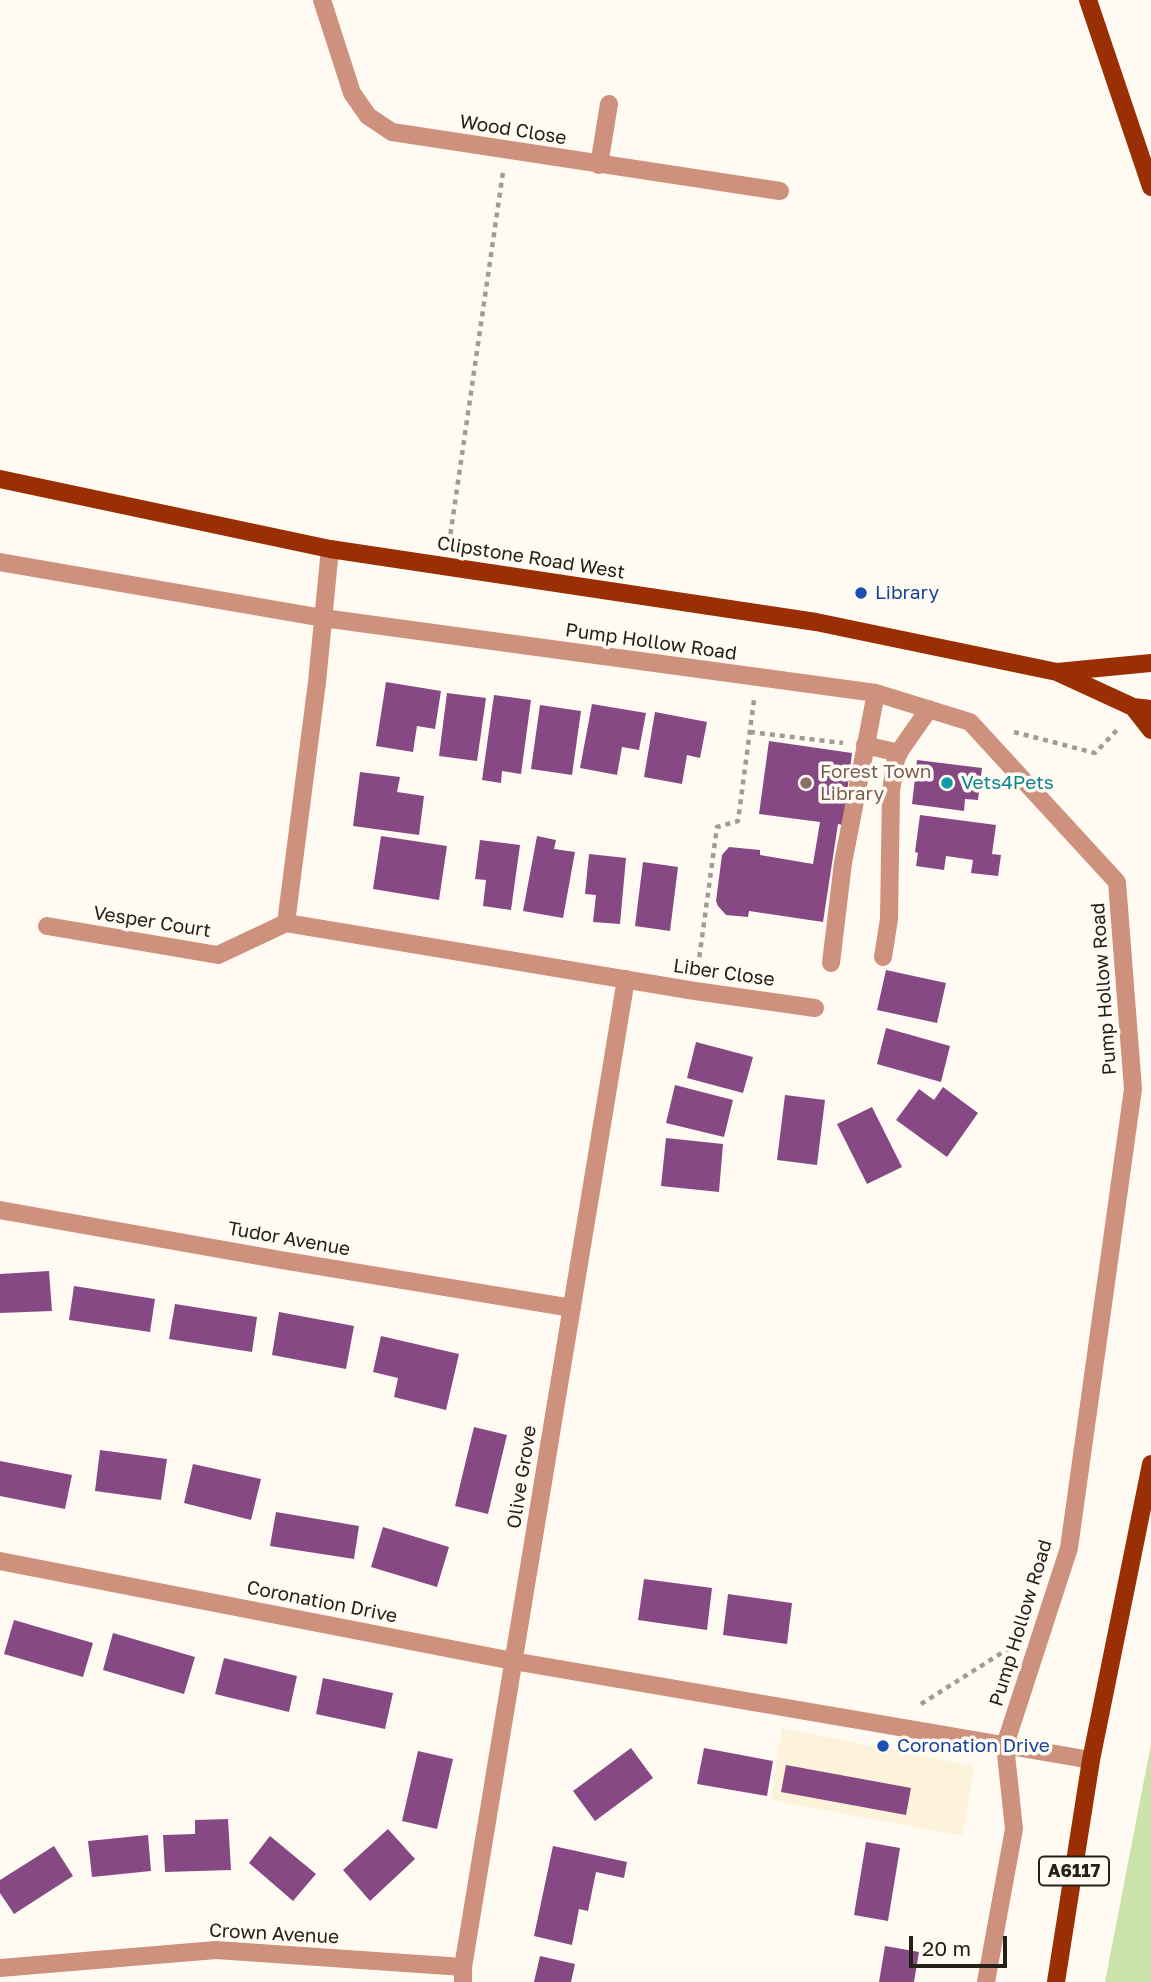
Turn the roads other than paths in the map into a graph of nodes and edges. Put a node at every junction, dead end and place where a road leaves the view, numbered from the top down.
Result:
1 (322, 0) edge
2 (1088, 0) edge
3 (609, 104) dead end
4 (598, 165) junction
5 (1151, 187) edge
6 (780, 191) dead end
7 (0, 479) edge
8 (330, 549) junction
9 (0, 562) edge
10 (323, 618) junction
11 (1151, 663) edge
12 (1056, 672) junction
13 (876, 693) junction
14 (1133, 707) junction
15 (929, 709) junction
16 (1151, 709) edge
17 (1151, 730) edge
18 (865, 745) junction
19 (899, 753) junction
20 (286, 923) junction
21 (47, 926) dead end
22 (883, 957) dead end
23 (831, 963) dead end
24 (626, 979) junction
25 (815, 1008) dead end
26 (0, 1210) edge
27 (572, 1308) junction
28 (1151, 1464) edge
29 (0, 1560) edge
30 (513, 1661) junction
31 (1005, 1745) junction
32 (1091, 1760) junction
33 (0, 1968) edge
34 (463, 1975) edge
35 (986, 1982) edge
36 (1056, 1982) edge

1 - 4 street, Wood Close
2 - 5 main road
3 - 4 street
4 - 6 street, Wood Close
7 - 8 main road, Clipstone Road West
8 - 10 street
8 - 12 main road, Clipstone Road West
9 - 10 street, Pump Hollow Road
10 - 13 street, Pump Hollow Road
10 - 20 street
11 - 12 main road, Clipstone Road West
12 - 14 main road, Clipstone Road West
13 - 15 street, Pump Hollow Road
13 - 18 street
14 - 16 main road, Clipstone Road West
14 - 17 main road
15 - 19 street
15 - 31 street, Pump Hollow Road
18 - 19 street
18 - 23 street
19 - 22 street
20 - 21 street, Vesper Court
20 - 24 street, Liber Close
24 - 25 street, Liber Close
24 - 27 street, Olive Grove
26 - 27 street, Tudor Avenue
27 - 30 street, Olive Grove
28 - 32 main road, A6117
29 - 30 street, Coronation Drive
30 - 31 street, Coronation Drive
30 - 34 street, Olive Grove
31 - 32 street, Coronation Drive
31 - 35 street, Pump Hollow Road
32 - 36 main road, A6117
33 - 34 street, Crown Avenue

